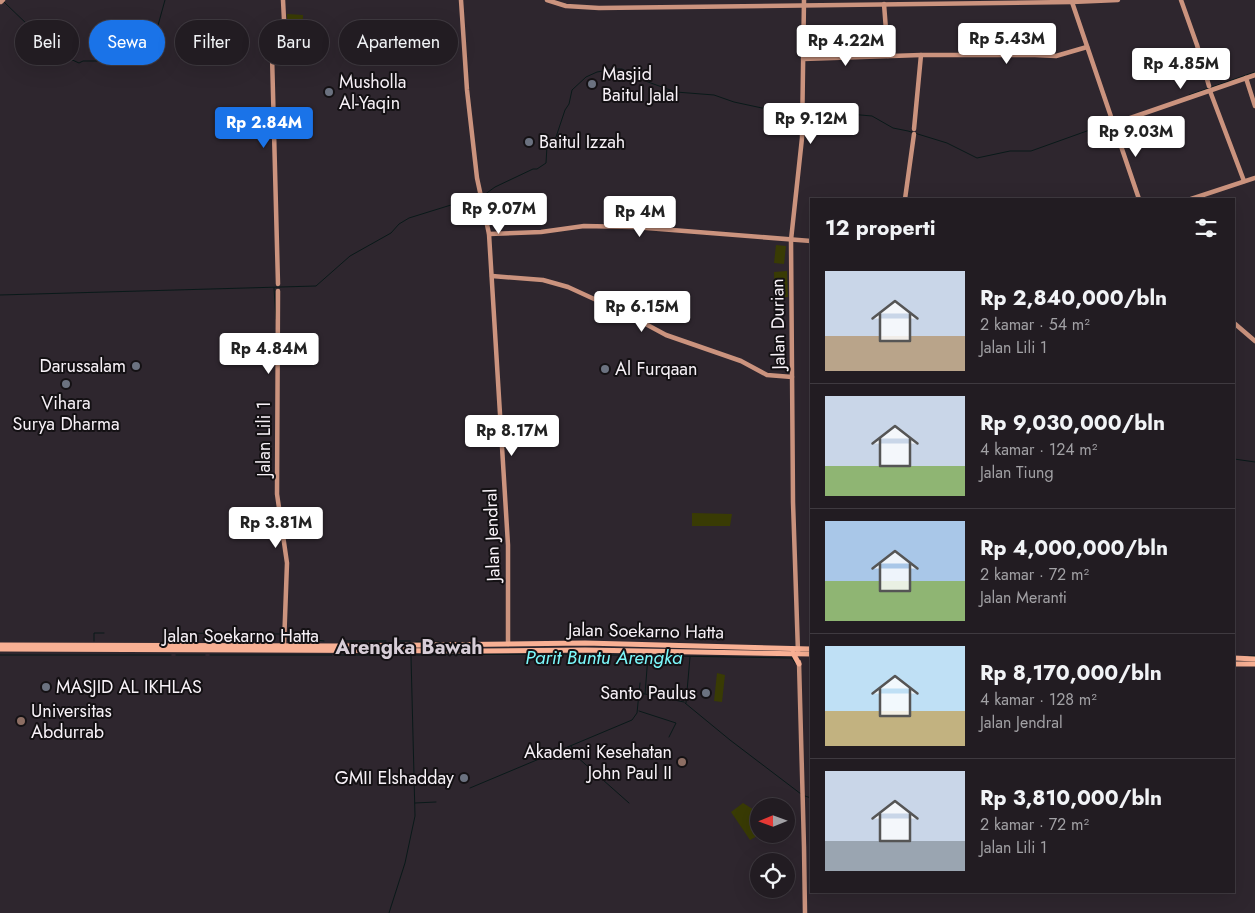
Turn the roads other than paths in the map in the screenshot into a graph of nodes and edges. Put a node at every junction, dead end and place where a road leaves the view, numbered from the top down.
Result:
1 (283, 0) edge
2 (460, 0) edge
3 (547, 0) edge
4 (1118, 0) edge
5 (1181, 0) edge
6 (804, 2) edge
7 (1072, 2) junction
8 (884, 4) junction
9 (1087, 47) junction
10 (888, 56) junction
11 (921, 56) junction
12 (803, 59) junction
13 (1255, 75) edge
14 (1246, 78) junction
15 (1210, 89) junction
16 (1255, 106) edge
17 (1112, 122) junction
18 (1255, 178) edge
19 (1244, 181) junction
20 (905, 198) edge
21 (1139, 198) edge
22 (1194, 198) edge
23 (489, 234) junction
24 (791, 240) junction
25 (810, 241) edge
26 (492, 276) junction
27 (278, 284) dead end
28 (278, 292) dead end
29 (1235, 324) edge
30 (1255, 341) edge
31 (792, 377) junction
32 (284, 642) junction
33 (508, 642) junction
34 (0, 645) edge
35 (585, 646) junction
36 (215, 648) junction
37 (0, 649) edge
38 (797, 649) junction
39 (810, 649) edge
40 (810, 654) edge
41 (1235, 658) edge
42 (1255, 659) edge
43 (798, 664) joint
44 (1235, 664) edge
45 (1255, 664) edge
46 (805, 913) edge

1 - 27 street
2 - 23 street, Jalan Jendral
3 - 6 street
4 - 7 street
5 - 15 street
6 - 8 street
6 - 12 street, Jalan Durian
7 - 8 street
7 - 9 street
8 - 10 street
9 - 11 street
9 - 17 street
10 - 11 street
10 - 12 street
11 - 20 street
12 - 24 street, Jalan Durian
13 - 14 street
14 - 15 street
14 - 16 street
15 - 17 street
15 - 19 street
17 - 21 street
18 - 19 street
19 - 22 street
23 - 24 street
23 - 26 street, Jalan Jendral
24 - 25 street
24 - 31 street, Jalan Durian
26 - 31 street
26 - 33 street, Jalan Jendral
28 - 32 street, Jalan Lili 1
29 - 30 street
31 - 38 street, Jalan Durian
32 - 33 main road, Jalan Soekarno Hatta
32 - 36 main road, Jalan Soekarno Hatta
33 - 35 main road, Jalan Soekarno Hatta
34 - 36 main road, Jalan Soekarno Hatta
35 - 36 main road, Jalan Soekarno Hatta
35 - 38 main road, Jalan Soekarno Hatta
36 - 37 main road, Jalan Soekarno Hatta
38 - 39 main road, Jalan Soekarno Hatta
38 - 40 main road, Jalan Soekarno Hatta
38 - 43 main road
41 - 42 main road
43 - 46 street
44 - 45 main road

